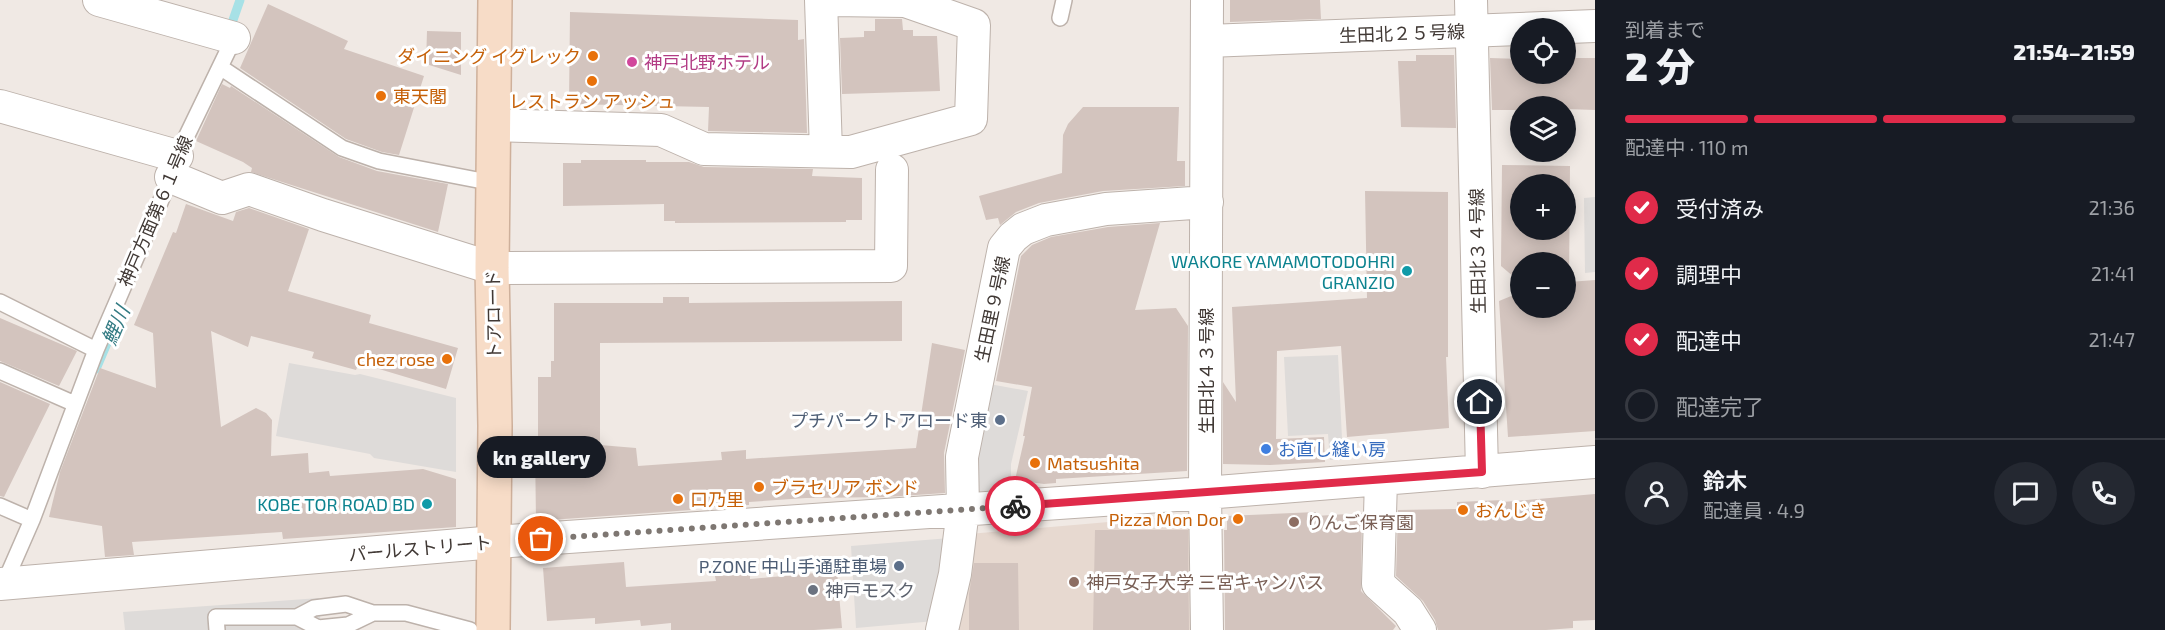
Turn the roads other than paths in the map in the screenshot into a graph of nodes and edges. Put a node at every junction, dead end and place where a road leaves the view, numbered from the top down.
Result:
1 (99, 0) edge
2 (495, 0) edge
3 (821, 0) edge
4 (831, 0) edge
5 (1064, 0) edge
6 (1207, 0) edge
7 (1572, 0) edge
8 (1472, 15) edge
9 (1060, 18) dead end
10 (1560, 18) edge
11 (1510, 21) edge
12 (1576, 26) edge
13 (1595, 26) edge
14 (234, 38) joint
15 (1208, 41) junction
16 (220, 67) junction
17 (0, 106) edge
18 (494, 126) junction
19 (826, 152) junction
20 (892, 170) dead end
21 (180, 175) junction
22 (493, 183) junction
23 (1207, 202) junction
24 (492, 268) junction
25 (0, 302) edge
26 (96, 350) junction
27 (0, 371) edge
28 (75, 404) junction
29 (1595, 462) edge
30 (1482, 472) junction
31 (1381, 480) junction
32 (1205, 493) junction
33 (0, 506) edge
34 (963, 510) junction
35 (32, 520) junction
36 (495, 542) junction
37 (12, 583) edge
38 (217, 630) edge
39 (470, 630) edge
40 (493, 630) edge
41 (942, 630) edge
42 (1207, 630) edge
43 (1420, 630) edge

1 - 14 street
2 - 18 street, トアロード
3 - 19 street
4 - 19 street
5 - 9 lane
6 - 15 street, 生田北４３号線
7 - 10 street
8 - 11 street, 生田北２５号線
8 - 15 street, 生田北２５号線
8 - 30 street, 生田北３４号線
12 - 13 street, 生田北２５号線
14 - 16 lane, 神戸方面第６１号線
15 - 23 street, 生田北４３号線
16 - 21 lane, 神戸方面第６１号線
16 - 22 lane
17 - 21 street
18 - 19 street
18 - 22 street, トアロード
20 - 24 street
21 - 24 street
21 - 26 lane, 神戸方面第６１号線
22 - 24 street, トアロード
23 - 32 street, 生田北４３号線
23 - 34 street, 生田里９号線
24 - 36 street, トアロード
25 - 26 lane
26 - 28 lane, 神戸方面第６１号線
27 - 28 lane
28 - 35 lane, 神戸方面第６１号線
29 - 30 street, パールストリート
30 - 31 street, パールストリート
31 - 32 street, パールストリート
31 - 43 street
32 - 34 street, パールストリート
32 - 42 street, 生田北４３号線
33 - 35 lane
34 - 36 street, パールストリート
34 - 41 street, 生田里９号線
35 - 37 lane, 神戸方面第６１号線
36 - 37 street, パールストリート
36 - 40 street, トアロード
38 - 39 lane

